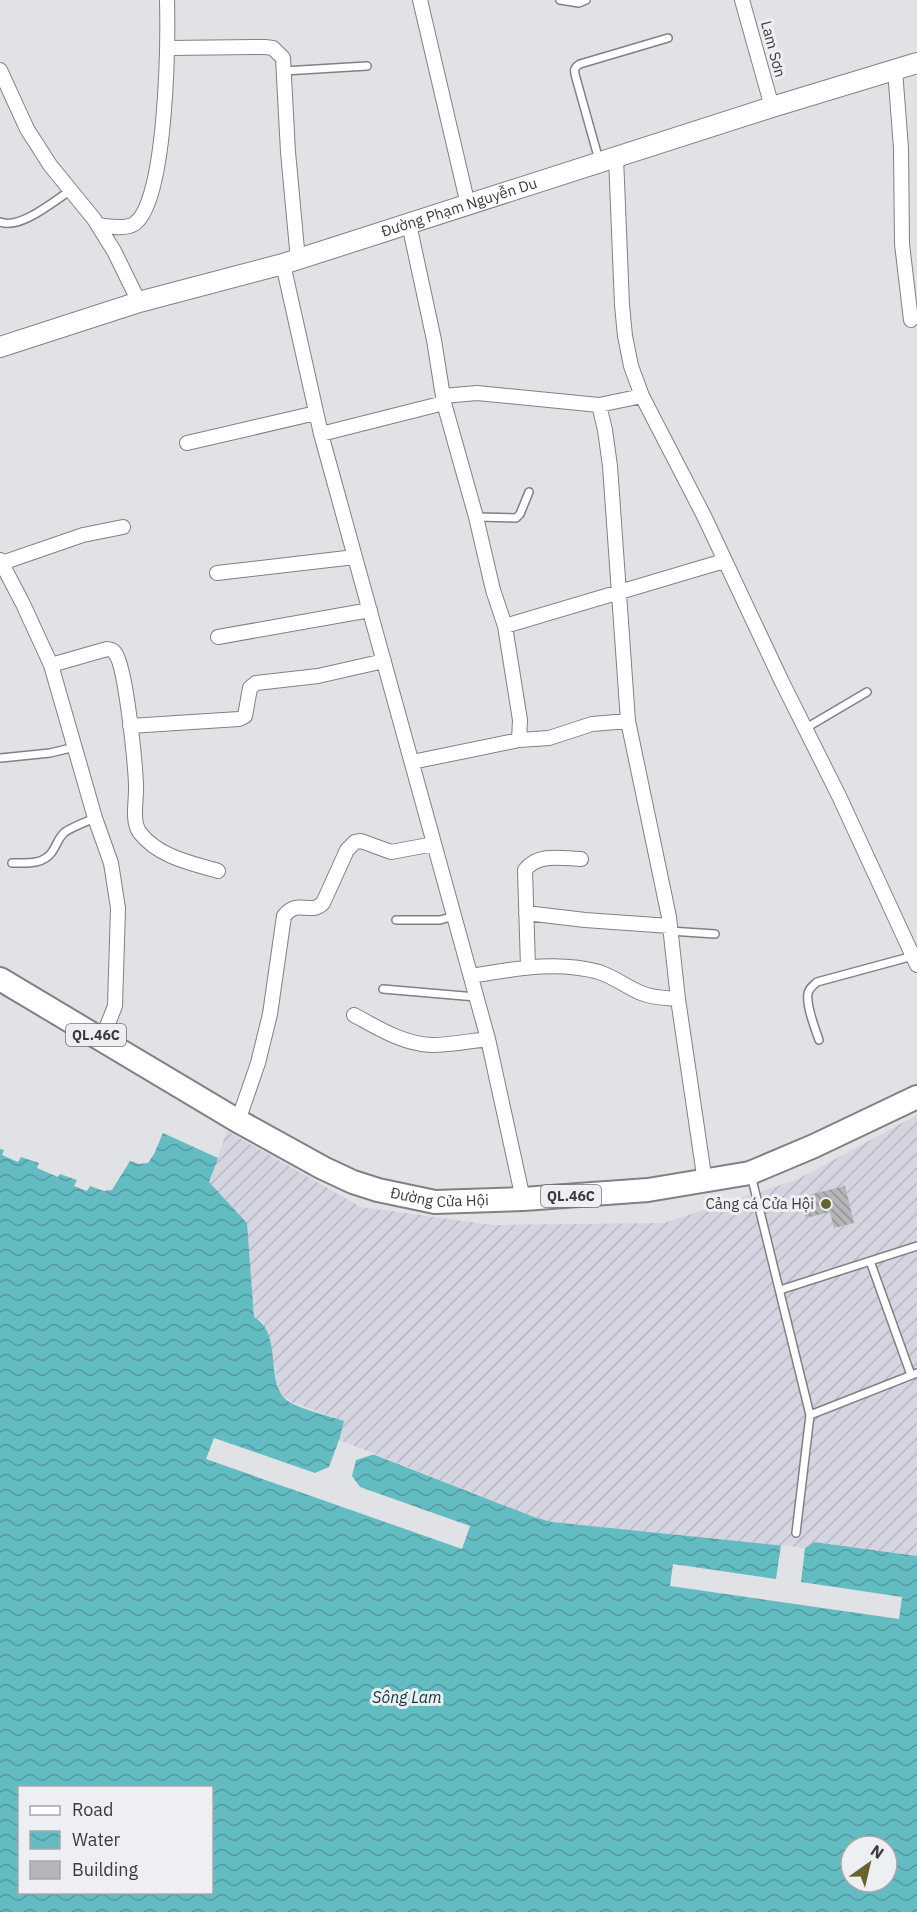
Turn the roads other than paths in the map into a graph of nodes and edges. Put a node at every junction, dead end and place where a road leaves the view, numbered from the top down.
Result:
1 (167, 0) edge
2 (420, 0) edge
3 (560, 0) edge
4 (586, 0) edge
5 (742, 0) edge
6 (668, 38) dead end
7 (168, 48) junction
8 (917, 63) edge
9 (367, 66) dead end
10 (0, 70) edge
11 (895, 70) junction
12 (284, 71) junction
13 (772, 107) junction
14 (608, 160) junction
15 (71, 190) junction
16 (468, 205) junction
17 (0, 222) edge
18 (409, 224) junction
19 (98, 225) junction
20 (290, 262) junction
21 (140, 302) junction
22 (911, 320) dead end
23 (0, 347) edge
24 (642, 396) junction
25 (444, 400) junction
26 (599, 405) junction
27 (316, 413) junction
28 (321, 434) junction
29 (187, 443) dead end
30 (529, 492) dead end
31 (476, 517) junction
32 (123, 527) dead end
33 (355, 557) junction
34 (1, 561) edge
35 (724, 561) junction
36 (217, 573) dead end
37 (619, 592) junction
38 (370, 610) junction
39 (505, 626) junction
40 (218, 637) dead end
41 (384, 662) junction
42 (51, 665) junction
43 (867, 692) dead end
44 (628, 720) junction
45 (130, 726) junction
46 (806, 728) junction
47 (519, 740) junction
48 (75, 747) junction
49 (1, 758) edge
50 (412, 762) junction
51 (95, 818) junction
52 (434, 844) junction
53 (581, 859) dead end
54 (12, 863) dead end
55 (218, 871) dead end
56 (526, 913) junction
57 (454, 916) junction
58 (396, 920) dead end
59 (670, 928) junction
60 (715, 934) dead end
61 (915, 961) edge
62 (528, 967) junction
63 (471, 976) junction
64 (0, 979) edge
65 (383, 989) dead end
66 (477, 998) junction
67 (678, 999) junction
68 (354, 1015) dead end
69 (102, 1039) junction
70 (488, 1039) junction
71 (819, 1040) dead end
72 (917, 1097) edge
73 (233, 1118) junction
74 (750, 1173) junction
75 (705, 1182) junction
76 (523, 1199) junction
77 (917, 1246) edge
78 (870, 1261) junction
79 (780, 1290) junction
80 (914, 1374) edge
81 (810, 1415) junction
82 (796, 1533) dead end

1 - 7 street
2 - 16 street
3 - 4 lane
5 - 13 street, Lam Sơn
6 - 14 lane
7 - 12 street
7 - 19 street
8 - 11 main road, Đường Phạm Nguyễn Du
9 - 12 lane
10 - 15 street
11 - 13 main road, Đường Phạm Nguyễn Du
11 - 22 street
12 - 20 street
13 - 14 main road, Đường Phạm Nguyễn Du
14 - 16 main road, Đường Phạm Nguyễn Du
14 - 24 street
15 - 17 lane
15 - 19 street
16 - 18 main road, Đường Phạm Nguyễn Du
18 - 20 main road, Đường Phạm Nguyễn Du
18 - 25 street
19 - 21 street
20 - 21 main road, Đường Phạm Nguyễn Du
20 - 27 street
21 - 23 main road, Đường Phạm Nguyễn Du
24 - 26 street
24 - 35 street
25 - 26 street
25 - 28 street
25 - 31 street
26 - 37 street
27 - 28 street
27 - 29 street
28 - 33 street
30 - 31 lane
31 - 39 street
32 - 34 street
33 - 36 street
33 - 38 street
34 - 42 street
35 - 37 street
35 - 46 street
37 - 39 street
37 - 44 street
38 - 40 street
38 - 41 street
39 - 47 street
41 - 45 street
41 - 50 street
42 - 45 street
42 - 48 street
43 - 46 lane
44 - 47 street
44 - 59 street
45 - 55 street
46 - 61 street
47 - 50 street
48 - 49 lane
48 - 51 street
50 - 52 street
51 - 54 lane
51 - 69 street
52 - 57 street
52 - 73 street
53 - 56 street
56 - 59 street
56 - 62 street
57 - 58 lane
57 - 63 street
59 - 60 lane
59 - 67 street
61 - 71 lane
62 - 63 street
62 - 67 street
63 - 66 street
64 - 69 main road, Đường Cửa Hội / QL.46C
65 - 66 lane
66 - 70 street
67 - 75 street
68 - 70 street
69 - 73 main road, Đường Cửa Hội / QL.46C
70 - 76 street
72 - 74 main road, Đường Cửa Hội / QL.46C
73 - 76 main road, Đường Cửa Hội / QL.46C
74 - 75 main road, Đường Cửa Hội / QL.46C
74 - 79 lane
75 - 76 main road, Đường Cửa Hội / QL.46C
77 - 78 lane
78 - 79 lane
78 - 80 lane
79 - 81 lane
80 - 81 lane
81 - 82 lane

